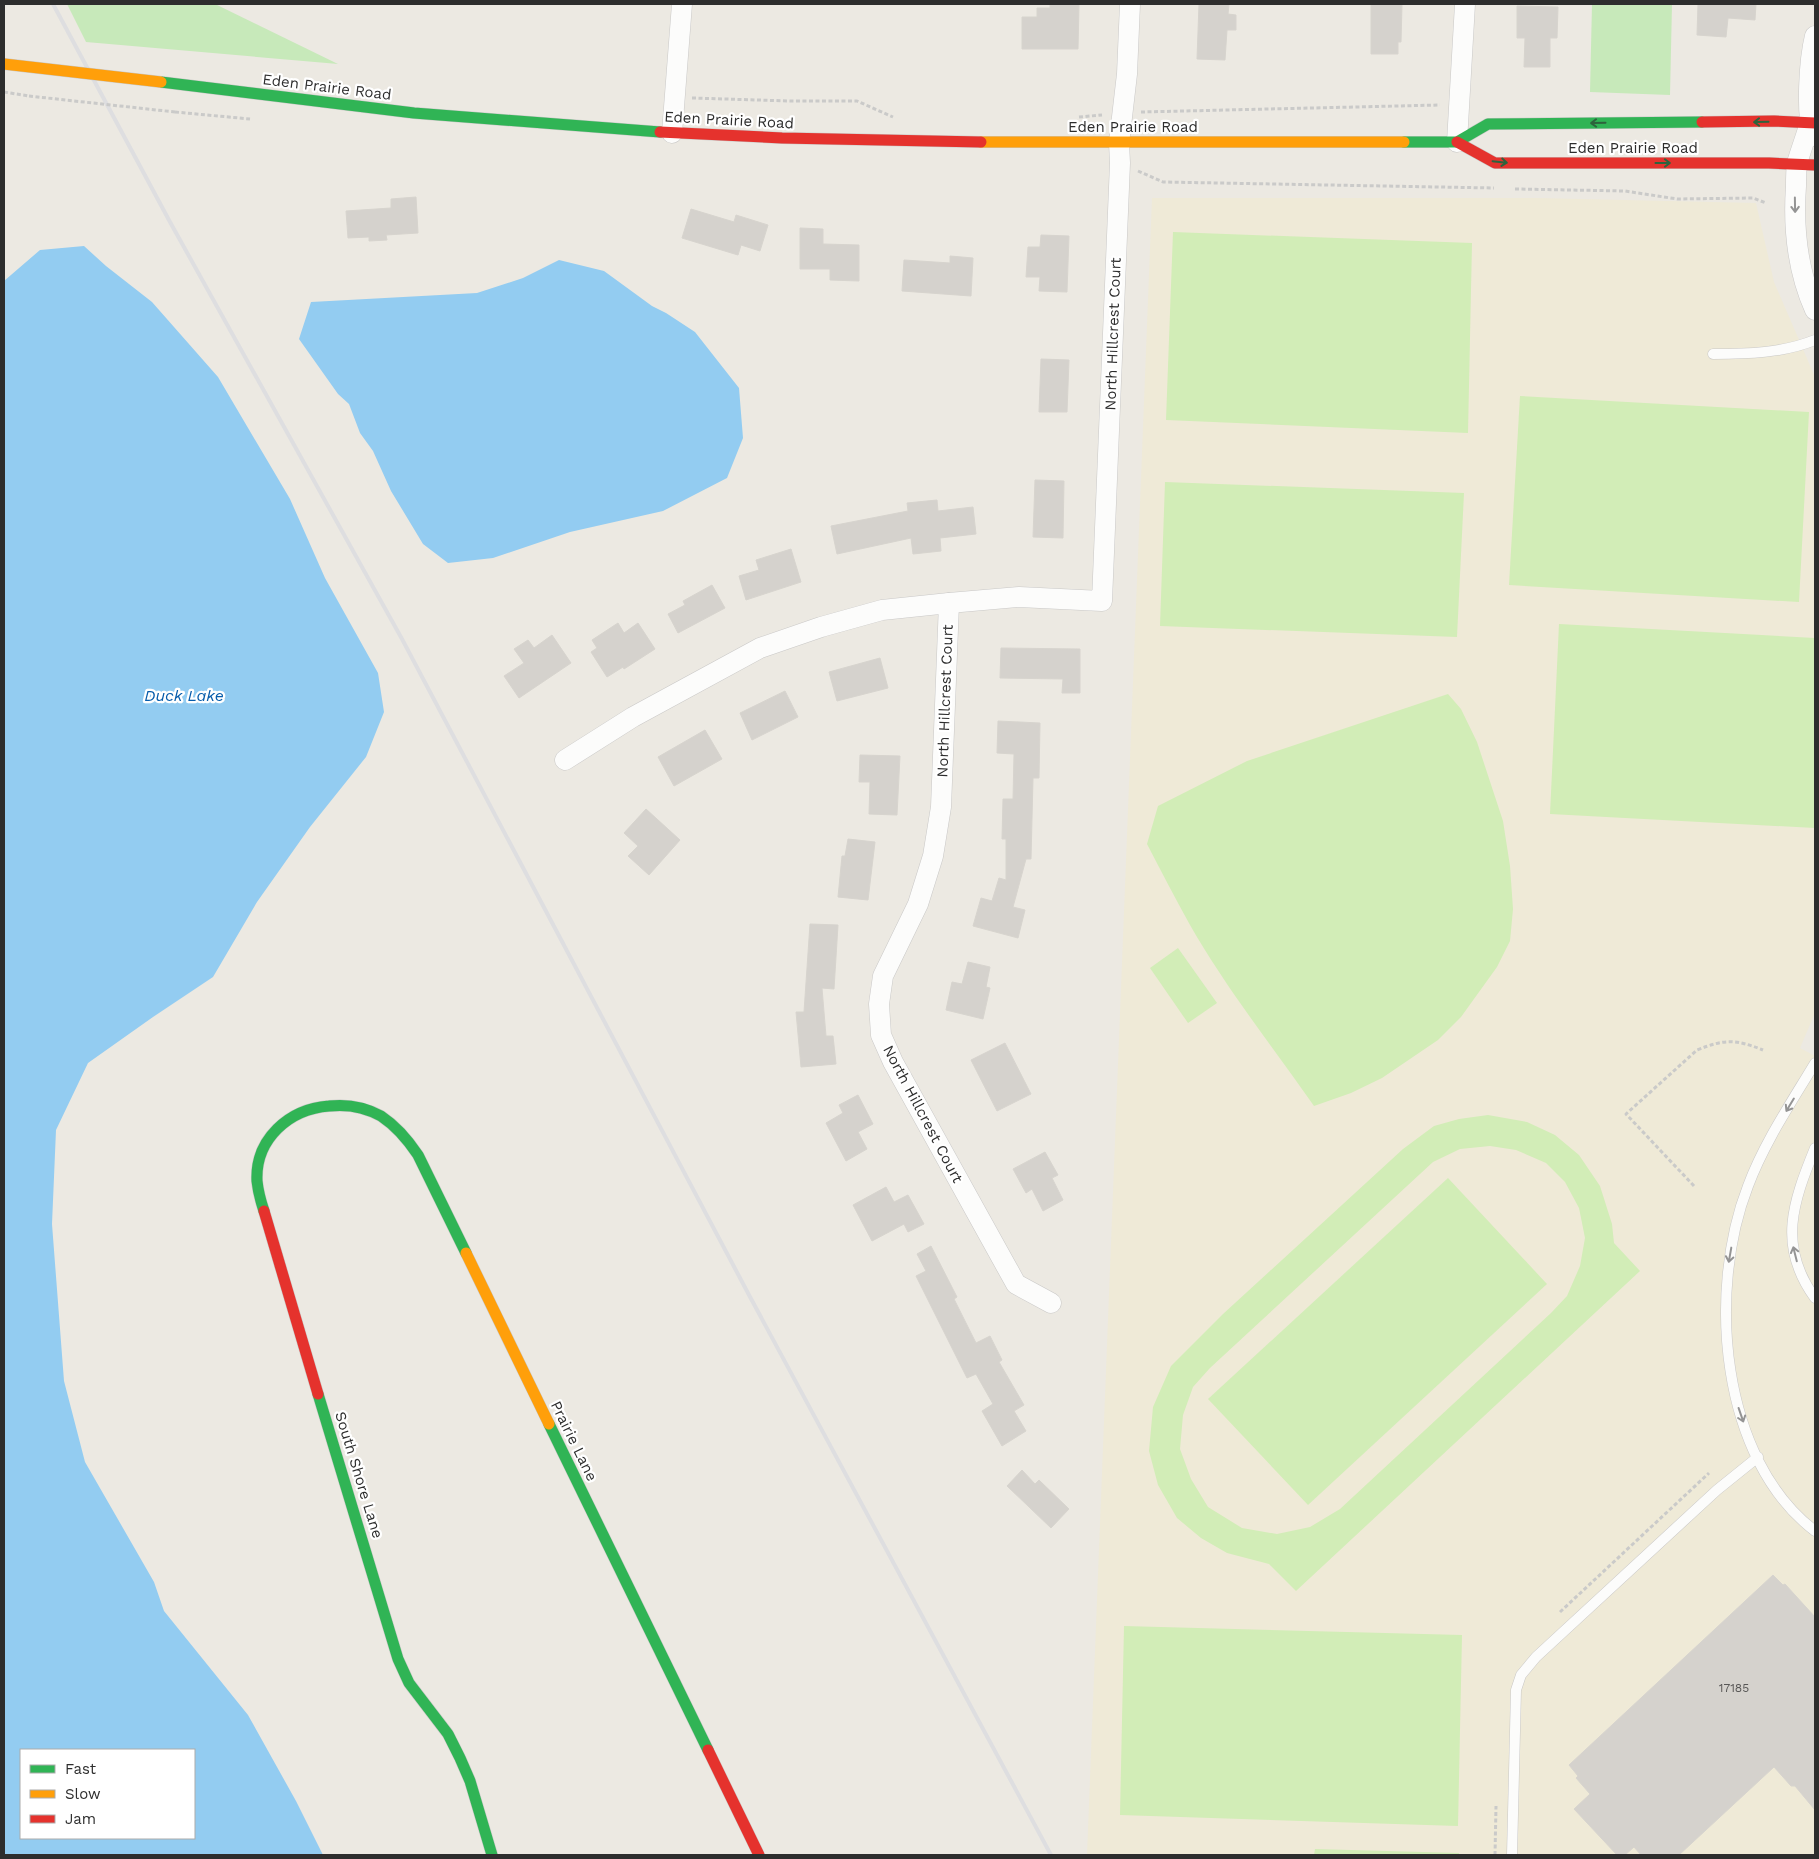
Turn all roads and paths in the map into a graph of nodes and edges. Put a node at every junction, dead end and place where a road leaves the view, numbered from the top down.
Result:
1 (682, 4) edge
2 (1130, 4) edge
3 (1465, 4) edge
4 (1815, 36) edge
5 (4, 64) edge
6 (4, 92) edge
7 (674, 97) junction
8 (1460, 104) junction
9 (175, 112) dead end
10 (1123, 113) junction
11 (894, 117) dead end
12 (1071, 117) dead end
13 (1813, 129) edge
14 (672, 133) junction
15 (1457, 142) junction
16 (1119, 143) junction
17 (1806, 165) edge
18 (1815, 310) edge
19 (1815, 340) edge
20 (1713, 354) dead end
21 (949, 603) junction
22 (565, 760) dead end
23 (1763, 1050) dead end
24 (1815, 1063) edge
25 (310, 1109) joint
26 (1815, 1148) edge
27 (1694, 1186) dead end
28 (1815, 1298) edge
29 (1051, 1303) dead end
30 (1758, 1457) junction
31 (1815, 1531) edge
32 (492, 1855) edge
33 (759, 1855) edge
34 (1512, 1855) edge

1 - 7 street
2 - 10 street, North Hillcrest Court
3 - 8 street
4 - 13 street
5 - 14 main road, Eden Prairie Road, bridge
6 - 9 path, bridge
7 - 11 path
7 - 14 street
8 - 10 path
8 - 15 street
10 - 12 path
10 - 16 street, North Hillcrest Court
13 -> 15 main road, Eden Prairie Road
13 - 17 street
14 - 16 main road, Eden Prairie Road
15 - 16 main road, Eden Prairie Road
15 -> 17 main road, Eden Prairie Road
16 - 21 street, North Hillcrest Court
17 -> 18 street
19 - 20 lane
21 - 22 street, North Hillcrest Court
21 - 29 street, North Hillcrest Court
23 - 27 path
24 -> 30 lane
25 - 32 main road, South Shore Lane
25 - 33 main road, Prairie Lane
28 -> 26 lane
30 - 31 lane
30 - 34 lane

